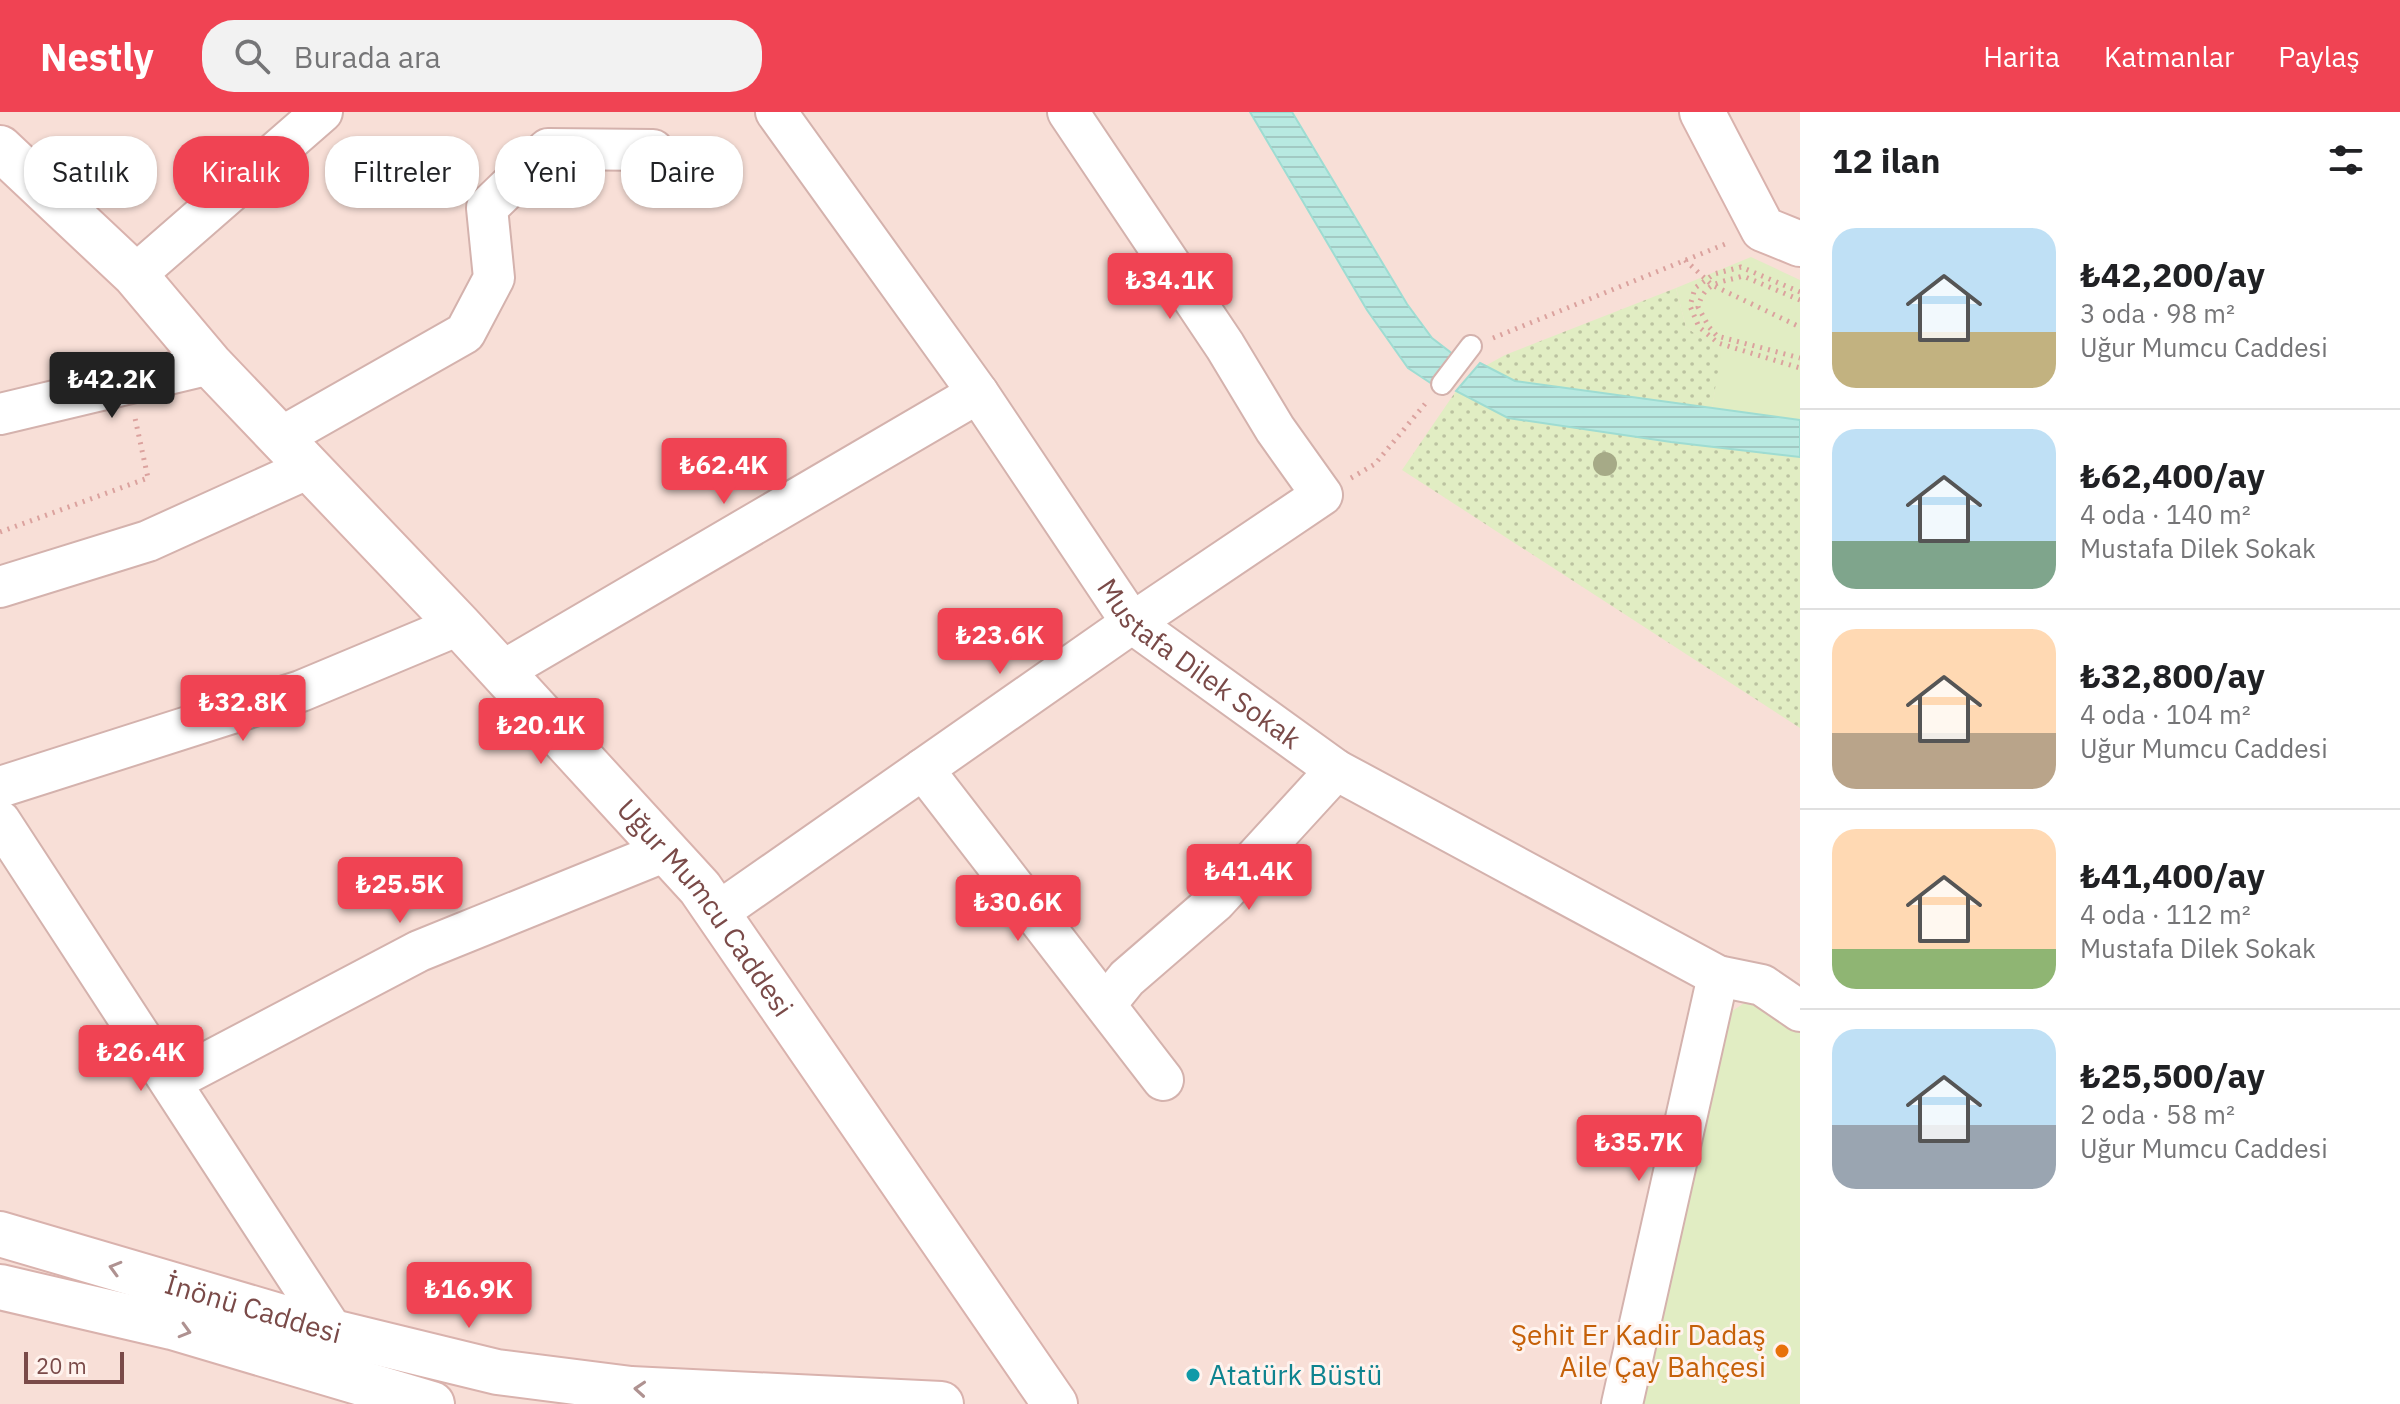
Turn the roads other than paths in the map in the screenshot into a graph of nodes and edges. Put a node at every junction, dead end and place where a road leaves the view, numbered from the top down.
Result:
1 (322, 112) edge
2 (776, 112) edge
3 (1068, 112) edge
4 (1702, 112) edge
5 (0, 148) edge
6 (621, 150) edge
7 (1789, 237) edge
8 (135, 275) junction
9 (1471, 346) road end
10 (210, 364) junction
11 (1442, 384) road end
12 (978, 393) junction
13 (0, 414) edge
14 (294, 453) junction
15 (0, 587) edge
16 (1132, 623) junction
17 (459, 625) junction
18 (501, 672) junction
19 (923, 769) junction
20 (1336, 770) junction
21 (0, 787) edge
22 (0, 821) edge
23 (666, 851) junction
24 (717, 913) junction
25 (1718, 976) junction
26 (1106, 1004) junction
27 (1800, 1011) edge
28 (1163, 1080) dead end
29 (172, 1081) junction
30 (0, 1234) edge
31 (0, 1287) edge
32 (333, 1332) junction
33 (432, 1404) edge
34 (941, 1404) edge
35 (1055, 1404) edge
36 (1622, 1404) edge

1 - 8 street
2 - 12 street, Mustafa Dilek Sokak
3 - 16 street
4 - 7 street
5 - 8 street, Uğur Mumcu Caddesi
6 - 14 street
8 - 10 street, Uğur Mumcu Caddesi
9 - 11 lane
10 - 13 street
10 - 14 street, Uğur Mumcu Caddesi
12 - 16 street, Mustafa Dilek Sokak
12 - 18 street
14 - 15 street
14 - 17 street, Uğur Mumcu Caddesi
16 - 19 street
16 - 20 street, Mustafa Dilek Sokak
17 - 18 street, Uğur Mumcu Caddesi
17 - 21 street
18 - 23 street, Uğur Mumcu Caddesi
19 - 24 street
19 - 26 street
20 - 25 street, Mustafa Dilek Sokak
20 - 26 street
22 - 29 street
23 - 24 street, Uğur Mumcu Caddesi
23 - 29 street
24 - 35 street, Uğur Mumcu Caddesi
25 - 27 street, Mustafa Dilek Sokak
25 - 36 street
26 - 28 street
29 - 32 street
32 -> 30 street, İnönü Caddesi
31 -> 33 street, İnönü Caddesi
34 -> 32 street, İnönü Caddesi

